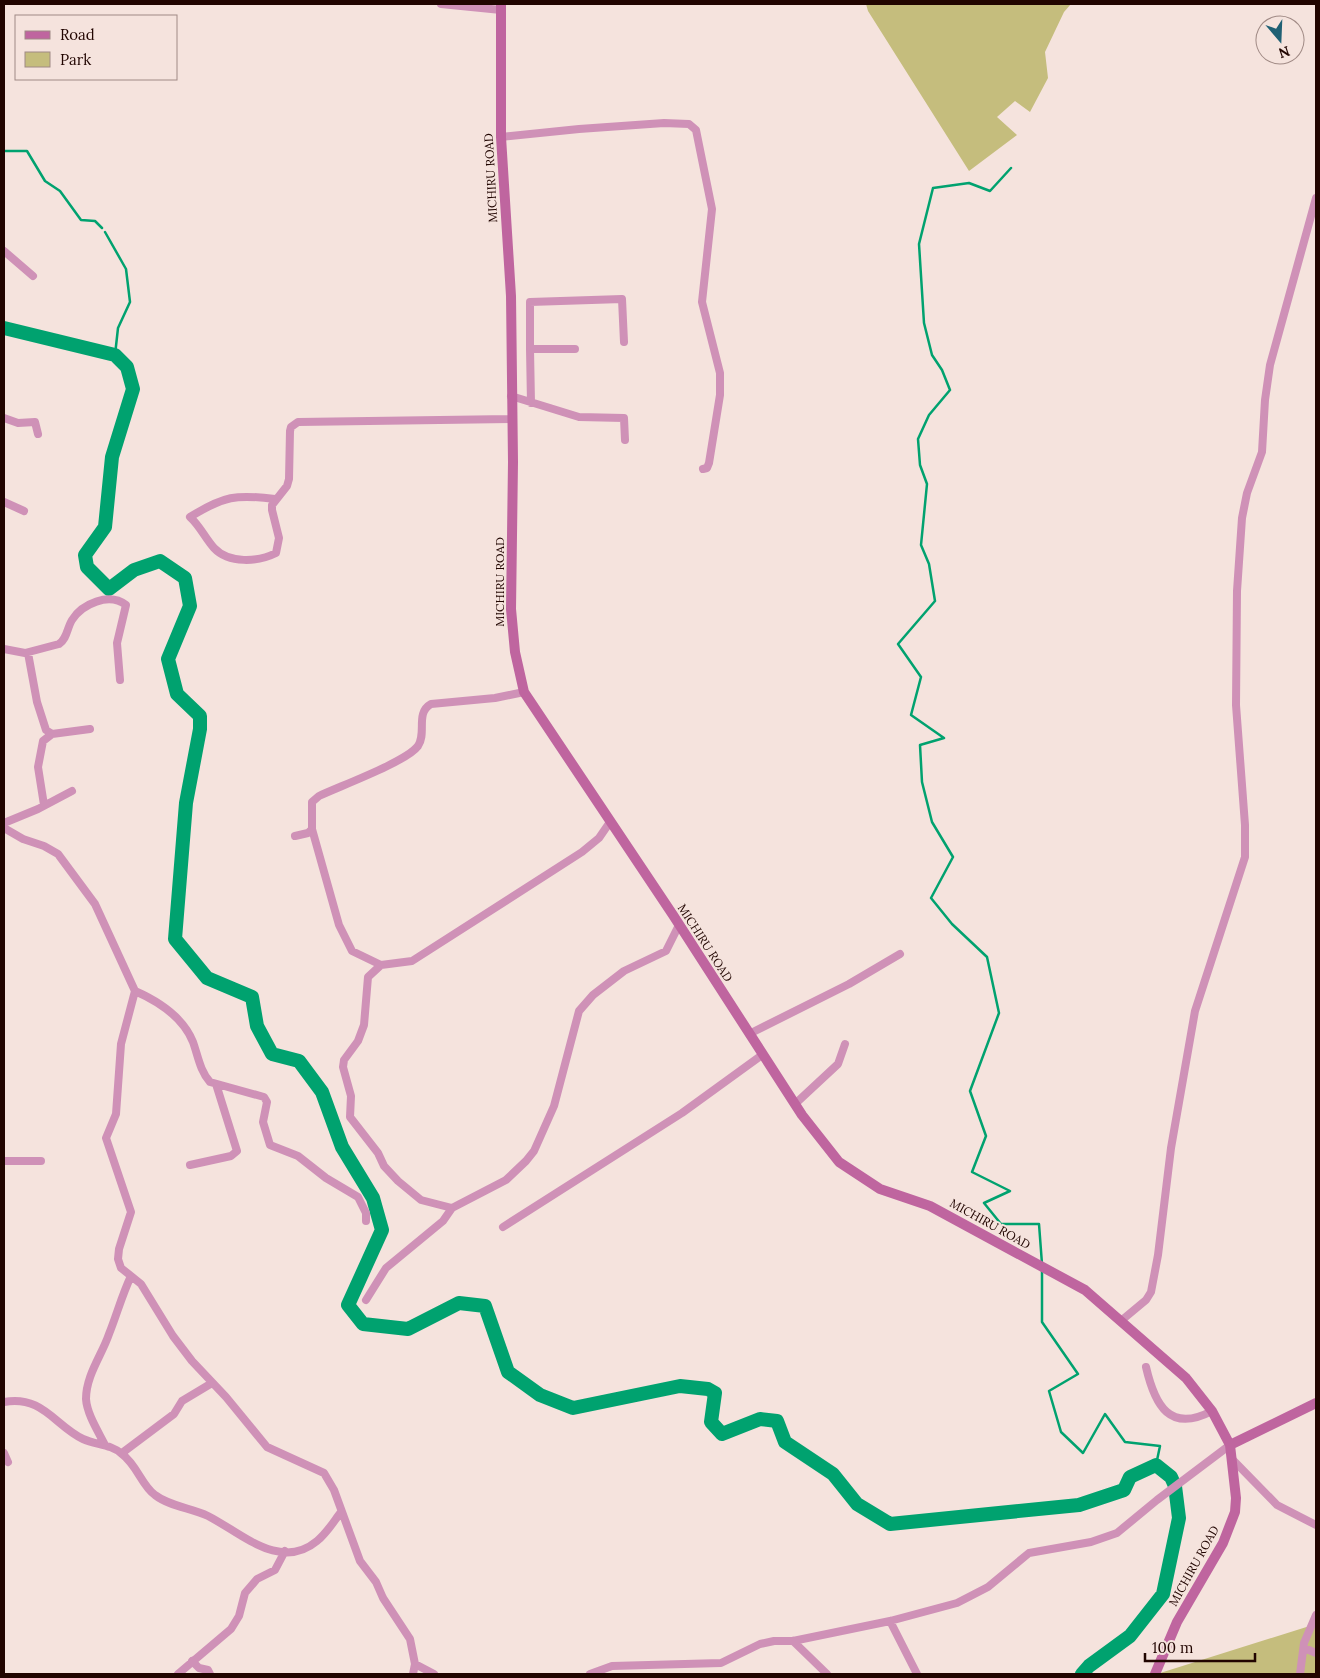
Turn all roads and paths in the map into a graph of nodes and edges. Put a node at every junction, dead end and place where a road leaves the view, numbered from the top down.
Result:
1 (441, 4) edge
2 (501, 7) edge
3 (501, 137) junction
4 (1316, 198) edge
5 (4, 250) edge
6 (33, 276) dead end
7 (624, 342) dead end
8 (530, 349) junction
9 (575, 349) dead end
10 (511, 396) junction
11 (531, 403) junction
12 (4, 418) edge
13 (511, 419) junction
14 (38, 434) dead end
15 (625, 440) dead end
16 (703, 469) dead end
17 (276, 499) junction
18 (4, 502) edge
19 (24, 511) dead end
20 (4, 649) edge
21 (28, 653) junction
22 (120, 680) dead end
23 (524, 692) junction
24 (90, 729) dead end
25 (52, 734) junction
26 (72, 791) dead end
27 (44, 806) junction
28 (610, 822) junction
29 (4, 823) edge
30 (4, 828) edge
31 (312, 829) junction
32 (295, 836) dead end
33 (679, 925) junction
34 (900, 954) dead end
35 (381, 964) junction
36 (135, 991) junction
37 (749, 1034) junction
38 (845, 1044) dead end
39 (762, 1055) junction
40 (216, 1084) junction
41 (795, 1104) junction
42 (4, 1161) edge
43 (41, 1161) dead end
44 (190, 1165) dead end
45 (452, 1208) junction
46 (366, 1221) dead end
47 (503, 1227) dead end
48 (130, 1276) junction
49 (366, 1300) dead end
50 (1122, 1320) junction
51 (1146, 1367) dead end
52 (212, 1383) junction
53 (4, 1402) edge
54 (1316, 1403) edge
55 (1212, 1411) junction
56 (105, 1445) junction
57 (1230, 1445) junction
58 (4, 1453) edge
59 (122, 1453) junction
60 (1232, 1459) junction
61 (8, 1462) dead end
62 (341, 1512) junction
63 (1316, 1525) edge
64 (284, 1551) junction
65 (1316, 1615) edge
66 (890, 1621) junction
67 (793, 1641) junction
68 (1304, 1648) junction
69 (1316, 1653) edge
70 (192, 1661) junction
71 (416, 1664) junction
72 (613, 1670) edge
73 (178, 1674) edge
74 (210, 1674) edge
75 (413, 1674) edge
76 (434, 1674) edge
77 (590, 1674) edge
78 (827, 1674) edge
79 (917, 1674) edge
80 (1155, 1674) edge
81 (1300, 1674) edge

1 - 2 street
2 - 3 street, MICHIRU ROAD
3 - 10 street, MICHIRU ROAD
3 - 16 street
4 - 50 street
5 - 6 street
7 - 8 street
8 - 9 street
8 - 11 street
10 - 11 street
10 - 13 street, MICHIRU ROAD
11 - 15 street
12 - 14 street
13 - 17 street
13 - 23 street, MICHIRU ROAD
17 - 17 street
18 - 19 street
20 - 21 street
21 - 22 street
21 - 25 street
23 - 28 street, MICHIRU ROAD
23 - 31 street
24 - 25 street
25 - 27 street
26 - 27 street
27 - 29 street
28 - 33 street, MICHIRU ROAD
28 - 35 street
30 - 36 street
31 - 32 street
31 - 35 street
33 - 37 street, MICHIRU ROAD
33 - 45 street
34 - 37 street
35 - 45 street
36 - 40 street
36 - 48 street
37 - 39 street, MICHIRU ROAD
38 - 41 street
39 - 41 street, MICHIRU ROAD
39 - 47 street
40 - 44 street
40 - 46 street
41 - 50 street, MICHIRU ROAD
42 - 43 street
45 - 49 street
48 - 52 street
48 - 56 street
50 - 55 street, MICHIRU ROAD
51 - 55 street
52 - 59 street
52 - 62 street
53 - 56 street
54 - 57 street
55 - 57 street, MICHIRU ROAD
56 - 59 street
57 - 60 street, MICHIRU ROAD
57 - 66 street
58 - 61 street
59 - 64 street
60 - 63 street
60 - 80 street, MICHIRU ROAD
62 - 64 street
62 - 71 street
64 - 70 street
65 - 68 street
66 - 67 street
66 - 79 street
67 - 72 street
67 - 78 street
68 - 69 street
68 - 81 street
70 - 73 street
70 - 74 street
71 - 75 street
71 - 76 street
72 - 77 street

